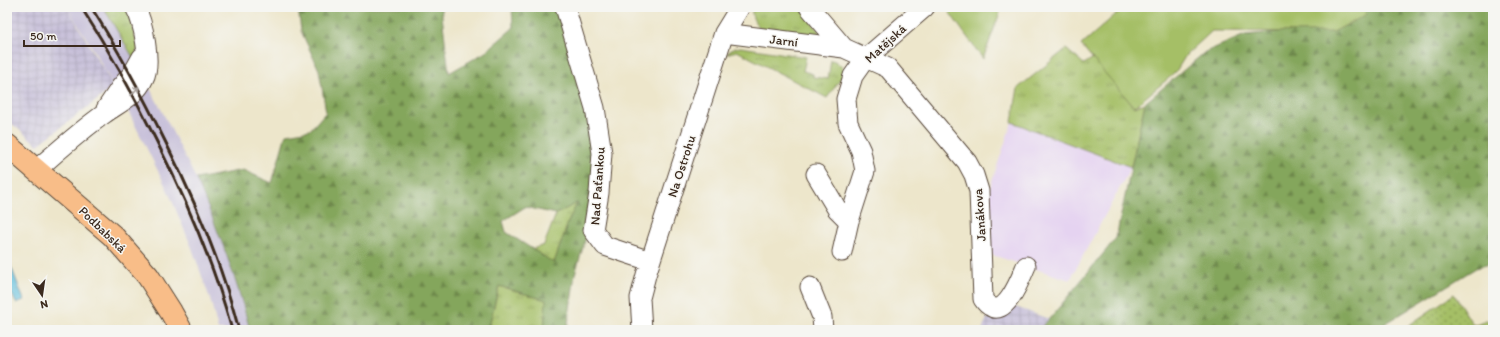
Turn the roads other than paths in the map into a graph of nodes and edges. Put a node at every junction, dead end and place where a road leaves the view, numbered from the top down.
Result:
1 (135, 7) edge
2 (566, 7) edge
3 (740, 7) edge
4 (809, 7) edge
5 (925, 7) edge
6 (724, 33) junction
7 (844, 48) junction
8 (864, 58) junction
9 (7, 145) edge
10 (36, 170) junction
11 (816, 174) dead end
12 (849, 221) junction
13 (842, 252) dead end
14 (650, 261) junction
15 (1026, 266) dead end
16 (810, 287) dead end
17 (181, 330) edge
18 (642, 330) edge
19 (823, 330) edge

1 - 10 street
2 - 14 street, Nad Paťankou
3 - 6 street, Na Ostrohu
4 - 7 street, Jarní
5 - 8 street, Matějská
6 - 7 street, Jarní
6 - 14 street, Na Ostrohu
7 - 8 street, Jarní
8 - 12 street, Matějská
8 - 15 street, Janákova
9 - 10 main road, Podbabská
10 - 17 main road, Podbabská
11 - 12 street
12 - 13 street, Matějská
14 - 18 street, Na Ostrohu
16 - 19 street

